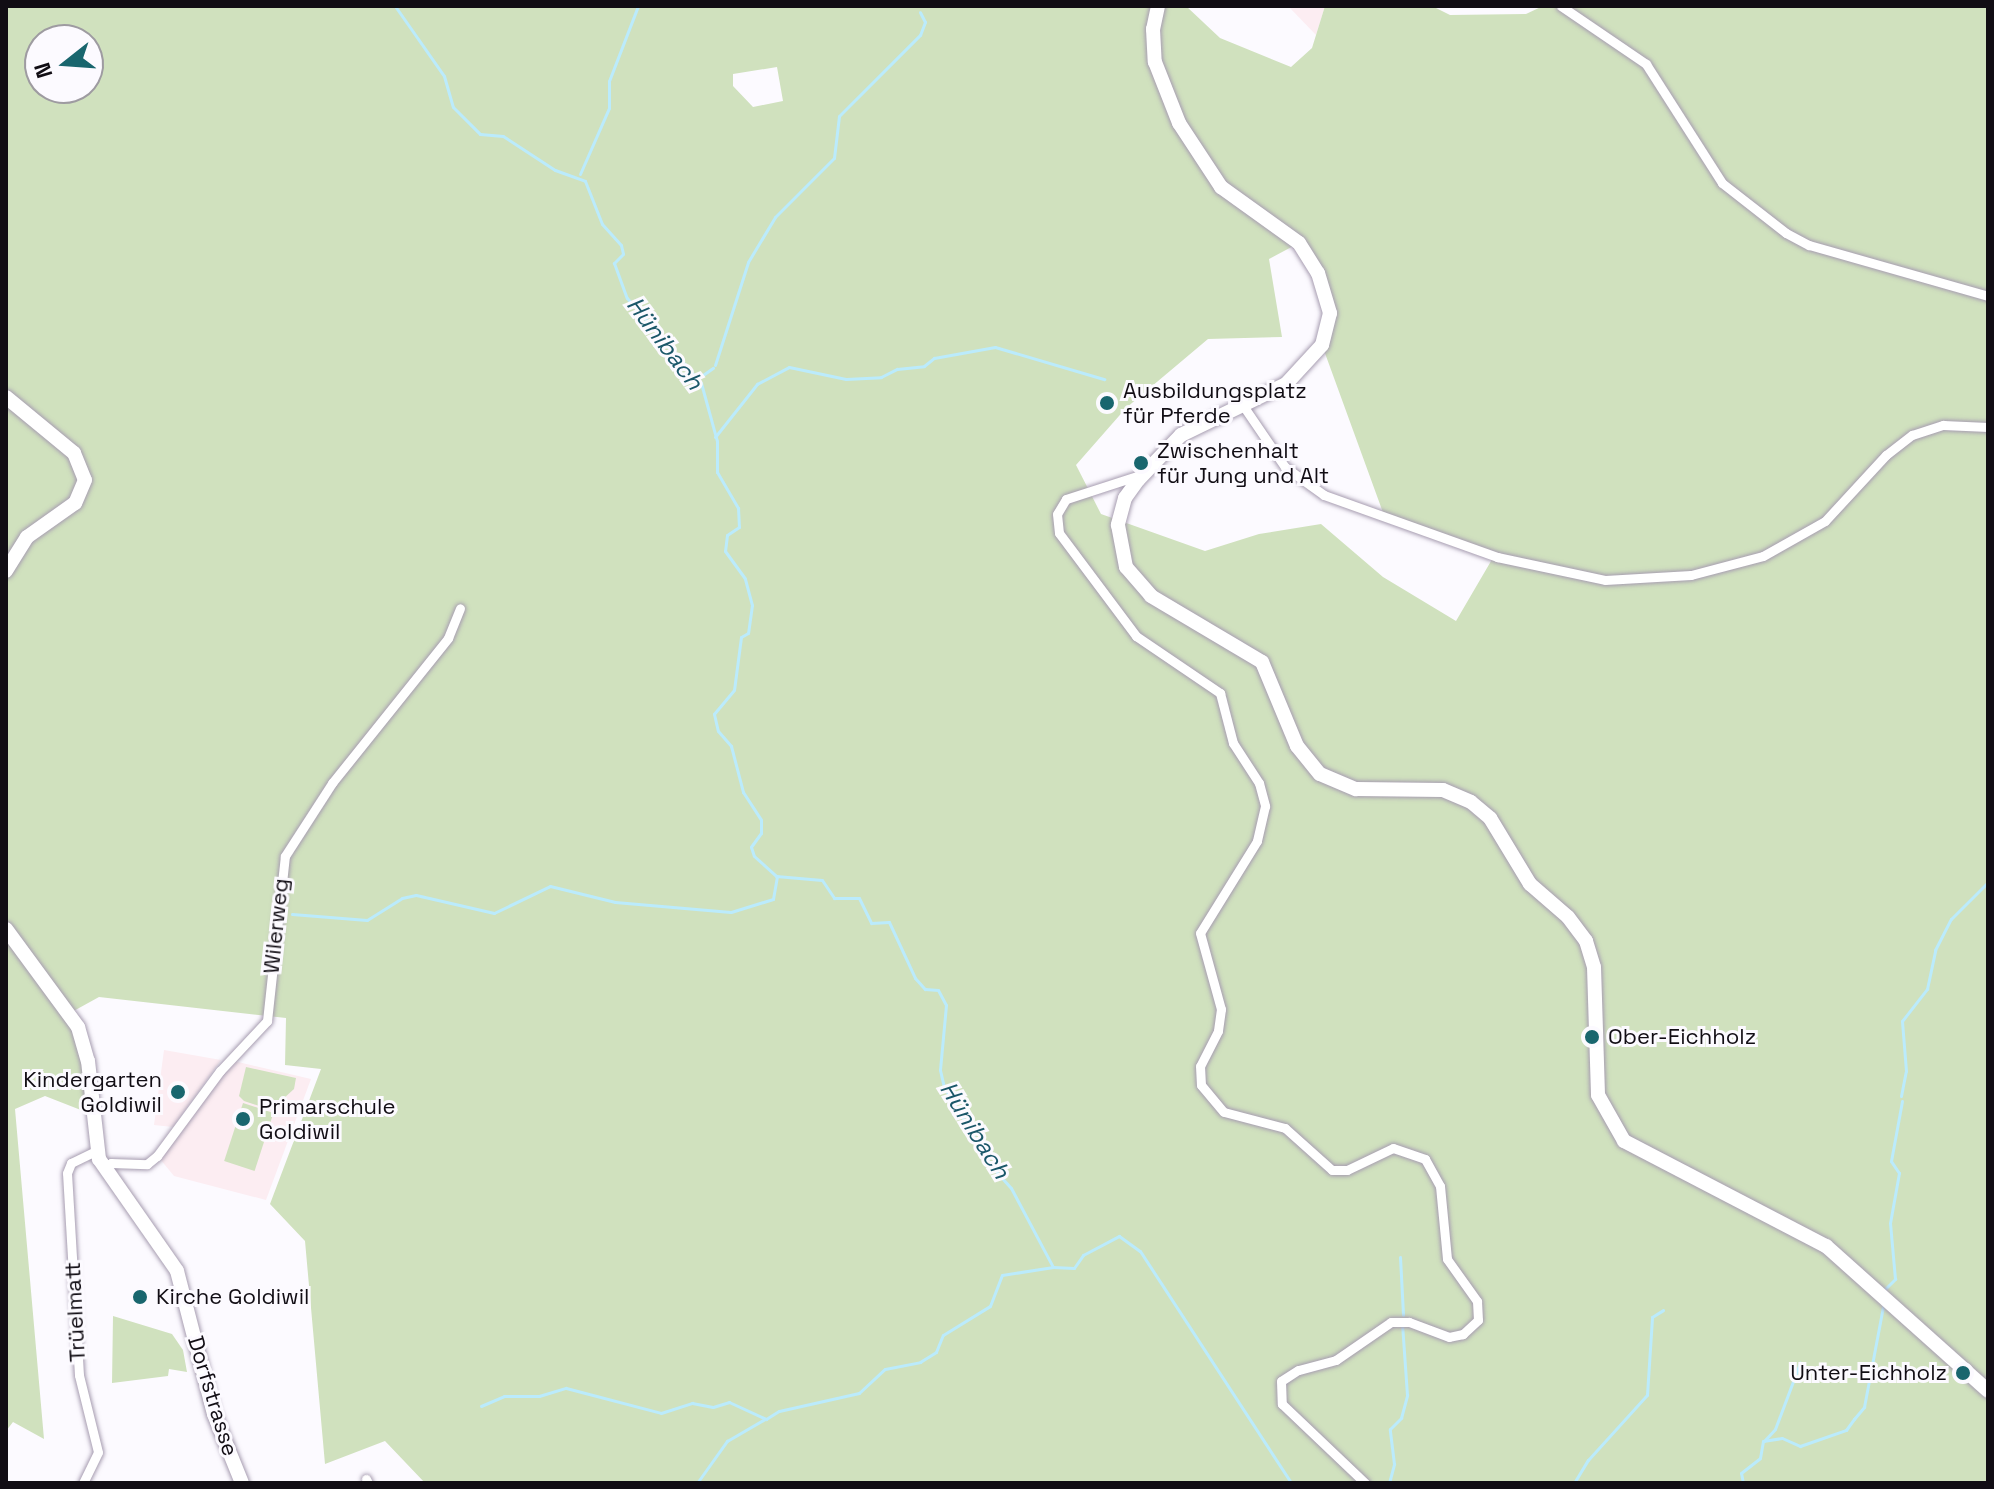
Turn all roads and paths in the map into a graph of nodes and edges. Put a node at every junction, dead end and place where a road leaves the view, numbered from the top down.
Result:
1 (1158, 6) edge
2 (1561, 6) edge
3 (1988, 296) edge
4 (6, 397) edge
5 (1244, 407) junction
6 (1988, 427) edge
7 (1143, 474) junction
8 (6, 571) edge
9 (460, 608) dead end
10 (6, 929) edge
11 (96, 1151) junction
12 (104, 1169) junction
13 (1988, 1391) edge
14 (83, 1483) edge
15 (242, 1483) edge
16 (1365, 1483) edge

1 - 5 street
2 - 3 street
4 - 8 street
5 - 6 street
5 - 7 street
7 - 13 street
7 - 16 street
9 - 12 street, Wilerweg
10 - 11 street, Dorfstrasse
11 - 12 street, Dorfstrasse
11 - 14 street, Trüelmatt
12 - 15 street, Dorfstrasse

